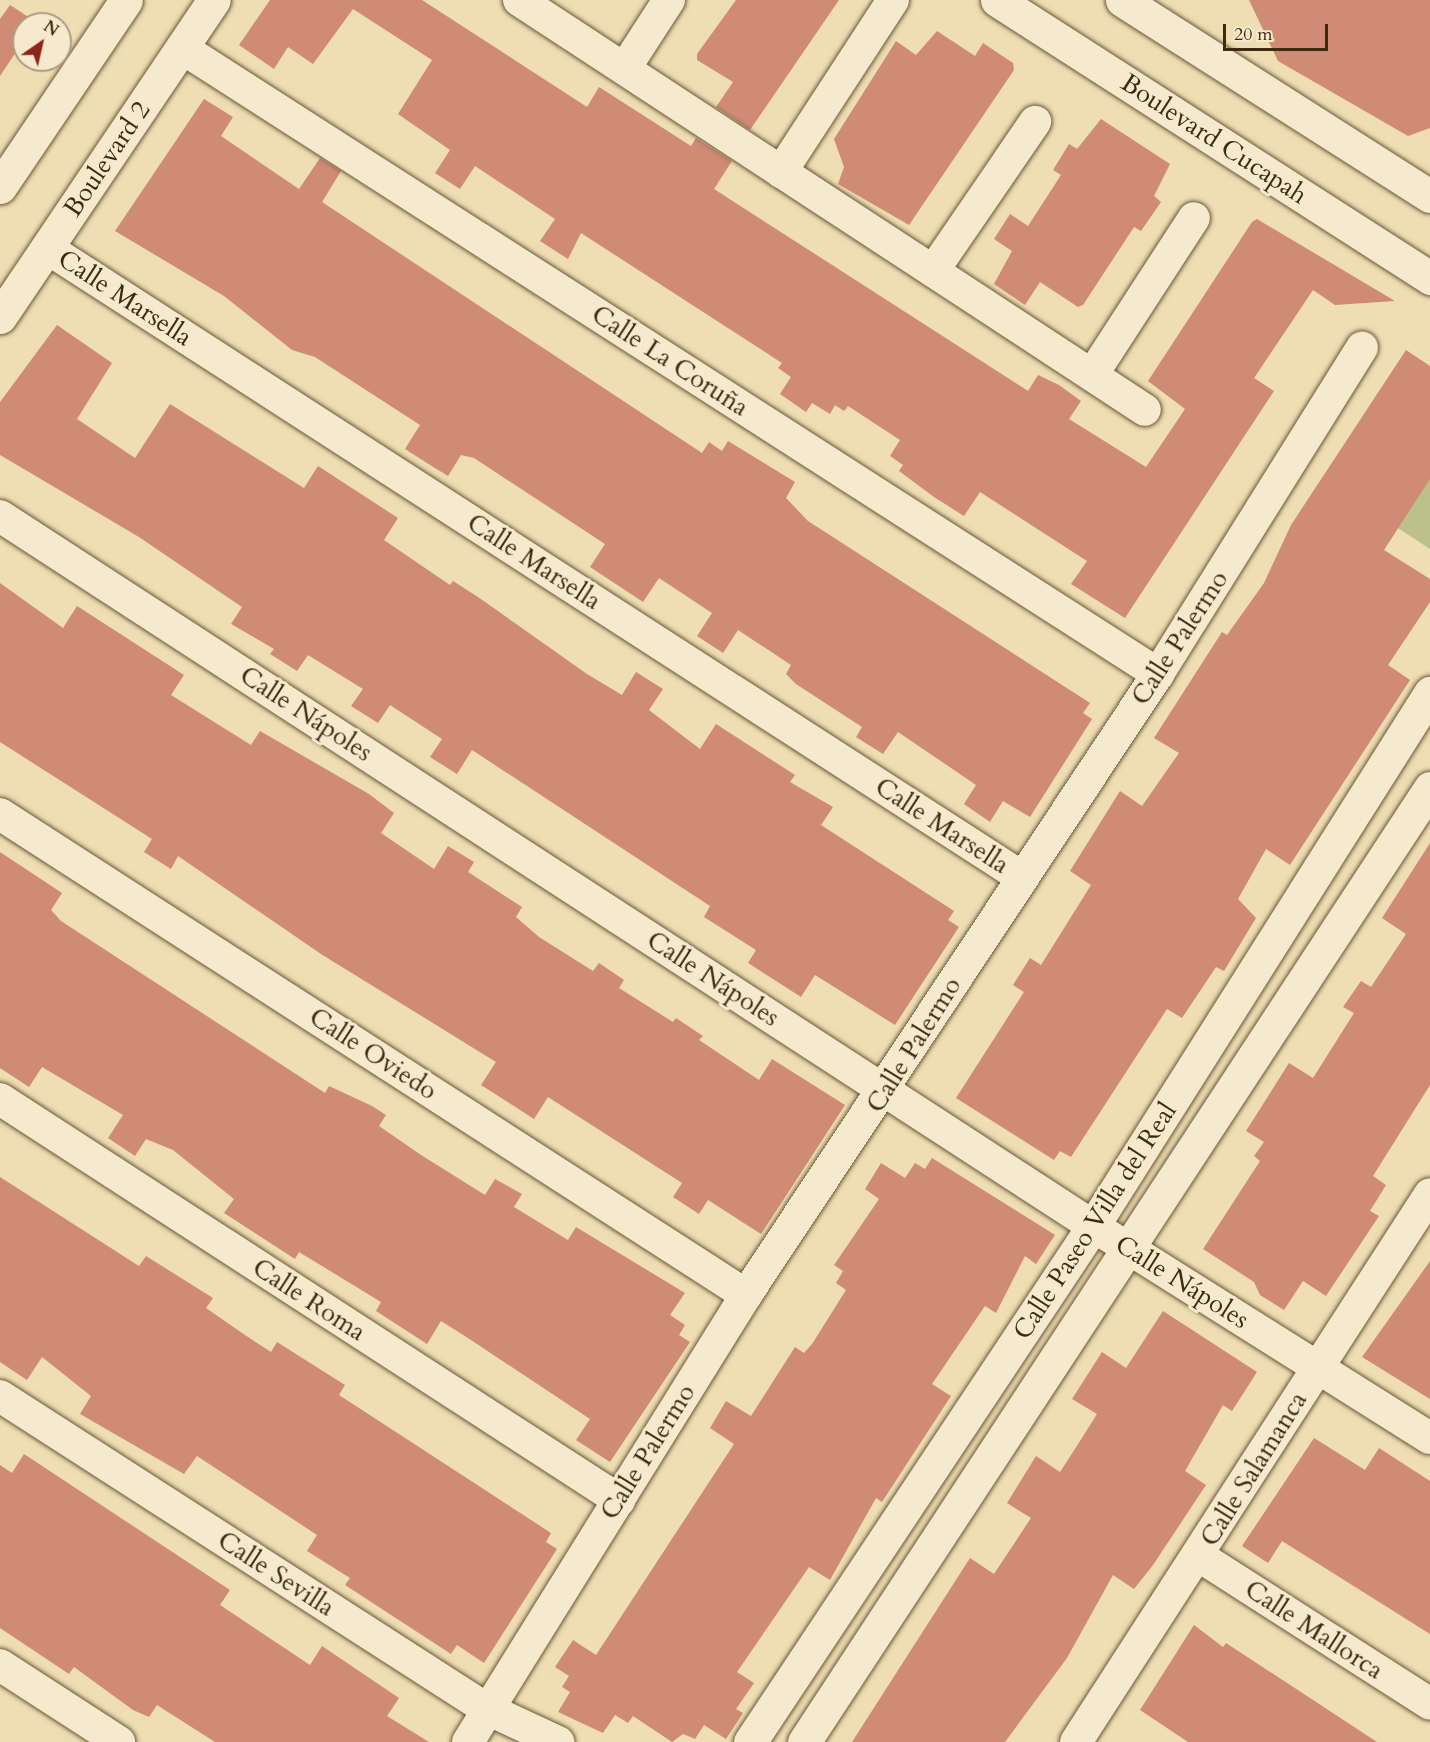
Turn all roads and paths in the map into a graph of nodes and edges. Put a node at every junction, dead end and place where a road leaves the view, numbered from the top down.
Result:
1 (214, 0) edge
2 (519, 0) edge
3 (669, 0) edge
4 (893, 0) edge
5 (997, 0) edge
6 (1122, 0) edge
7 (119, 2) edge
8 (182, 48) junction
9 (625, 68) junction
10 (1035, 122) dead end
11 (781, 172) junction
12 (1424, 186) edge
13 (0, 187) edge
14 (1194, 218) dead end
15 (47, 248) junction
16 (933, 271) junction
17 (1430, 278) edge
18 (0, 317) edge
19 (1362, 348) dead end
20 (1092, 375) junction
21 (1145, 410) dead end
22 (0, 516) edge
23 (1158, 675) junction
24 (1430, 693) edge
25 (1430, 788) edge
26 (0, 814) edge
27 (1020, 876) junction
28 (886, 1091) junction
29 (0, 1099) edge
30 (1430, 1194) edge
31 (1093, 1226) junction
32 (1131, 1250) junction
33 (746, 1295) junction
34 (1318, 1366) junction
35 (0, 1396) edge
36 (1430, 1438) edge
37 (619, 1500) junction
38 (1199, 1556) junction
39 (0, 1665) edge
40 (1430, 1704) edge
41 (485, 1708) junction
42 (1078, 1741) edge
43 (119, 1742) edge
44 (468, 1742) edge
45 (558, 1742) edge
46 (750, 1742) edge
47 (804, 1742) edge

1 - 8 street, Boulevard 2
2 - 9 street
3 - 9 street
4 - 11 street
5 - 17 street, Boulevard Cucapah
6 - 12 street
7 - 13 street
8 - 15 street, Boulevard 2
8 - 23 street, Calle La Coruña
9 - 11 street
10 - 16 street
11 - 16 street
14 - 20 street
15 - 18 street, Boulevard 2
15 - 27 street, Calle Marsella
16 - 20 street
19 - 23 street, Calle Palermo
20 - 21 street
22 - 28 street, Calle Nápoles
23 - 27 street, Calle Palermo
24 - 31 street, Calle Paseo Villa del Real
25 - 32 street, Calle Paseo Villa del Real
26 - 33 street, Calle Oviedo
27 - 28 street, Calle Palermo
28 - 31 street, Calle Nápoles
28 - 33 street, Calle Palermo
29 - 37 street, Calle Roma
30 - 34 street, Calle Salamanca
31 - 32 street, Calle Nápoles
31 - 46 street, Calle Paseo Villa del Real
32 - 34 street, Calle Nápoles
32 - 47 street, Calle Paseo Villa del Real
33 - 37 street, Calle Palermo
34 - 36 street, Calle Nápoles
34 - 38 street, Calle Salamanca
35 - 41 street, Calle Sevilla
37 - 41 street, Calle Palermo
38 - 40 street, Calle Mallorca
38 - 42 street, Calle Salamanca
39 - 43 street
41 - 44 street, Calle Palermo
41 - 45 street, Calle Sevilla

